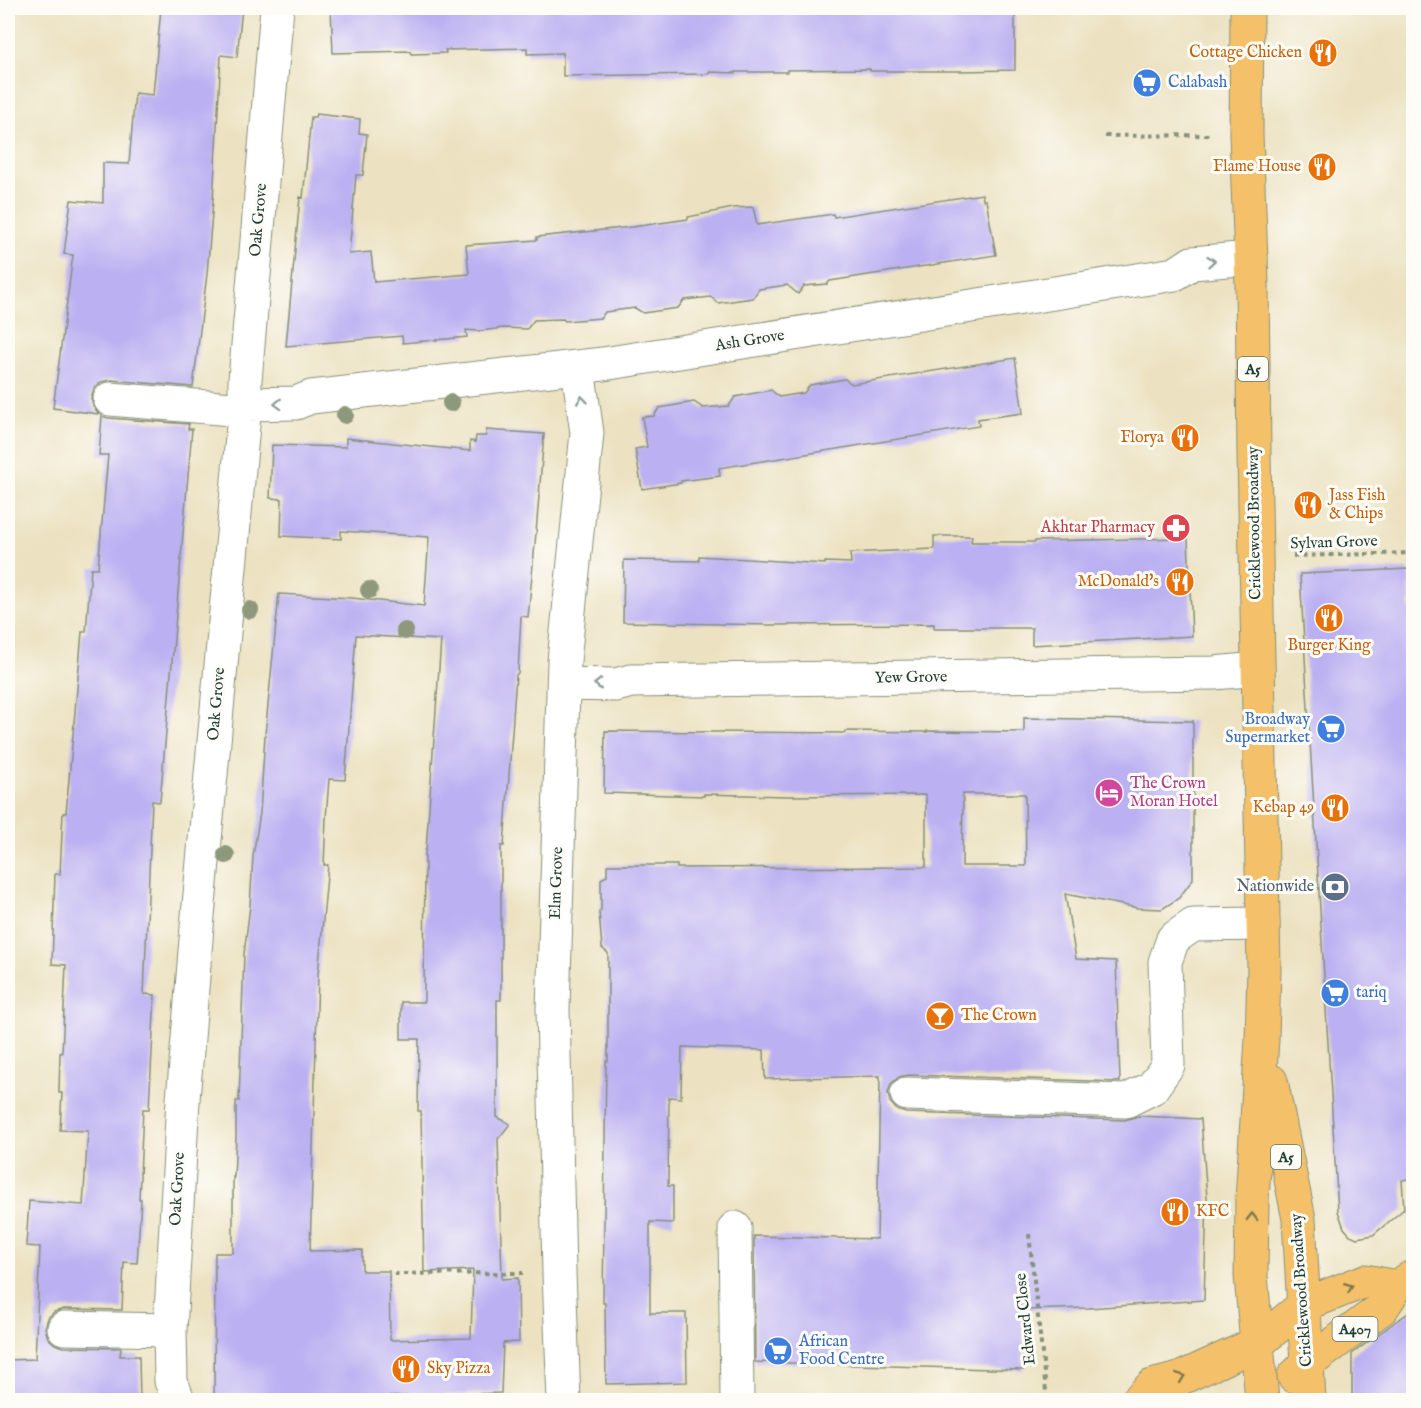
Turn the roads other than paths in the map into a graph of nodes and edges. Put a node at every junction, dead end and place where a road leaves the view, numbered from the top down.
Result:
1 (277, 8) edge
2 (1247, 8) edge
3 (1251, 258) junction
4 (578, 368) junction
5 (110, 399) dead end
6 (244, 407) junction
7 (1258, 669) junction
8 (564, 684) junction
9 (1263, 924) junction
10 (1262, 1039) junction
11 (907, 1094) dead end
12 (735, 1228) dead end
13 (1405, 1282) edge
14 (1304, 1305) junction
15 (63, 1328) dead end
16 (170, 1330) junction
17 (1258, 1343) junction
18 (1307, 1364) junction
19 (174, 1391) edge
20 (564, 1401) edge
21 (737, 1401) edge
22 (1138, 1401) edge
23 (1262, 1401) edge
24 (1268, 1401) edge
25 (1309, 1401) edge

1 - 6 street, Oak Grove
2 - 3 main road, Cricklewood Broadway / A5
4 -> 3 street, Ash Grove
3 - 7 main road, Cricklewood Broadway / A5
4 -> 6 street, Ash Grove
8 -> 4 street, Elm Grove
5 - 6 street, Ash Grove
6 - 16 street, Oak Grove
7 -> 8 street, Yew Grove
7 - 9 main road, Cricklewood Broadway / A5
8 - 20 street, Elm Grove
9 - 10 main road, Cricklewood Broadway / A5
9 - 11 street
10 - 14 main road, Cricklewood Broadway / A5
17 -> 10 main road, Cricklewood Broadway / A5
12 - 21 street
14 -> 13 main road, A407
13 - 18 main road, A407
14 - 17 main road, A407
14 - 18 main road, Cricklewood Broadway / A5
15 - 16 street
16 - 19 street, Oak Grove
22 -> 17 main road, A407
17 - 23 main road, Cricklewood Broadway / A5
18 - 24 main road, A407
18 - 25 main road, Cricklewood Broadway / A5

